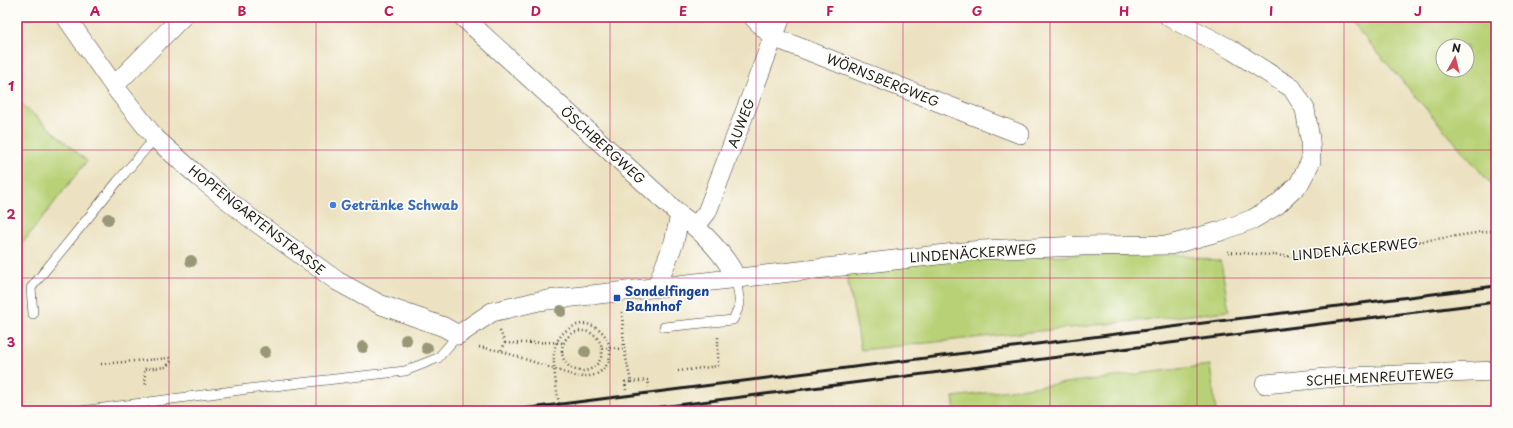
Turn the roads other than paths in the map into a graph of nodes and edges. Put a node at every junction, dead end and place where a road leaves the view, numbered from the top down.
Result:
1 (66, 17) edge
2 (182, 17) edge
3 (463, 17) edge
4 (753, 17) edge
5 (781, 17) edge
6 (1170, 17) edge
7 (773, 37) junction
8 (114, 86) junction
9 (1020, 134) dead end
10 (155, 138) junction
11 (680, 215) junction
12 (696, 226) junction
13 (736, 278) junction
14 (657, 286) junction
15 (33, 314) dead end
16 (664, 327) dead end
17 (458, 335) junction
18 (1496, 372) edge
19 (1265, 384) dead end
20 (81, 411) edge

1 - 8 street, HOPFENGARTENSTRASSE
2 - 8 street
3 - 11 street, ÖSCHBERGWEG
4 - 7 street, WÖRNSBERGWEG
5 - 7 street, AUWEG
6 - 13 street, LINDENÄCKERWEG
7 - 9 street, WÖRNSBERGWEG
7 - 12 street, AUWEG
8 - 10 street, HOPFENGARTENSTRASSE
10 - 15 lane
10 - 17 street, HOPFENGARTENSTRASSE
11 - 12 street, ÖSCHBERGWEG
11 - 14 street
12 - 13 street, ÖSCHBERGWEG
13 - 14 street, LINDENÄCKERWEG
13 - 16 lane
14 - 17 street, LINDENÄCKERWEG
17 - 20 lane
18 - 19 street, SCHELMENREUTEWEG

